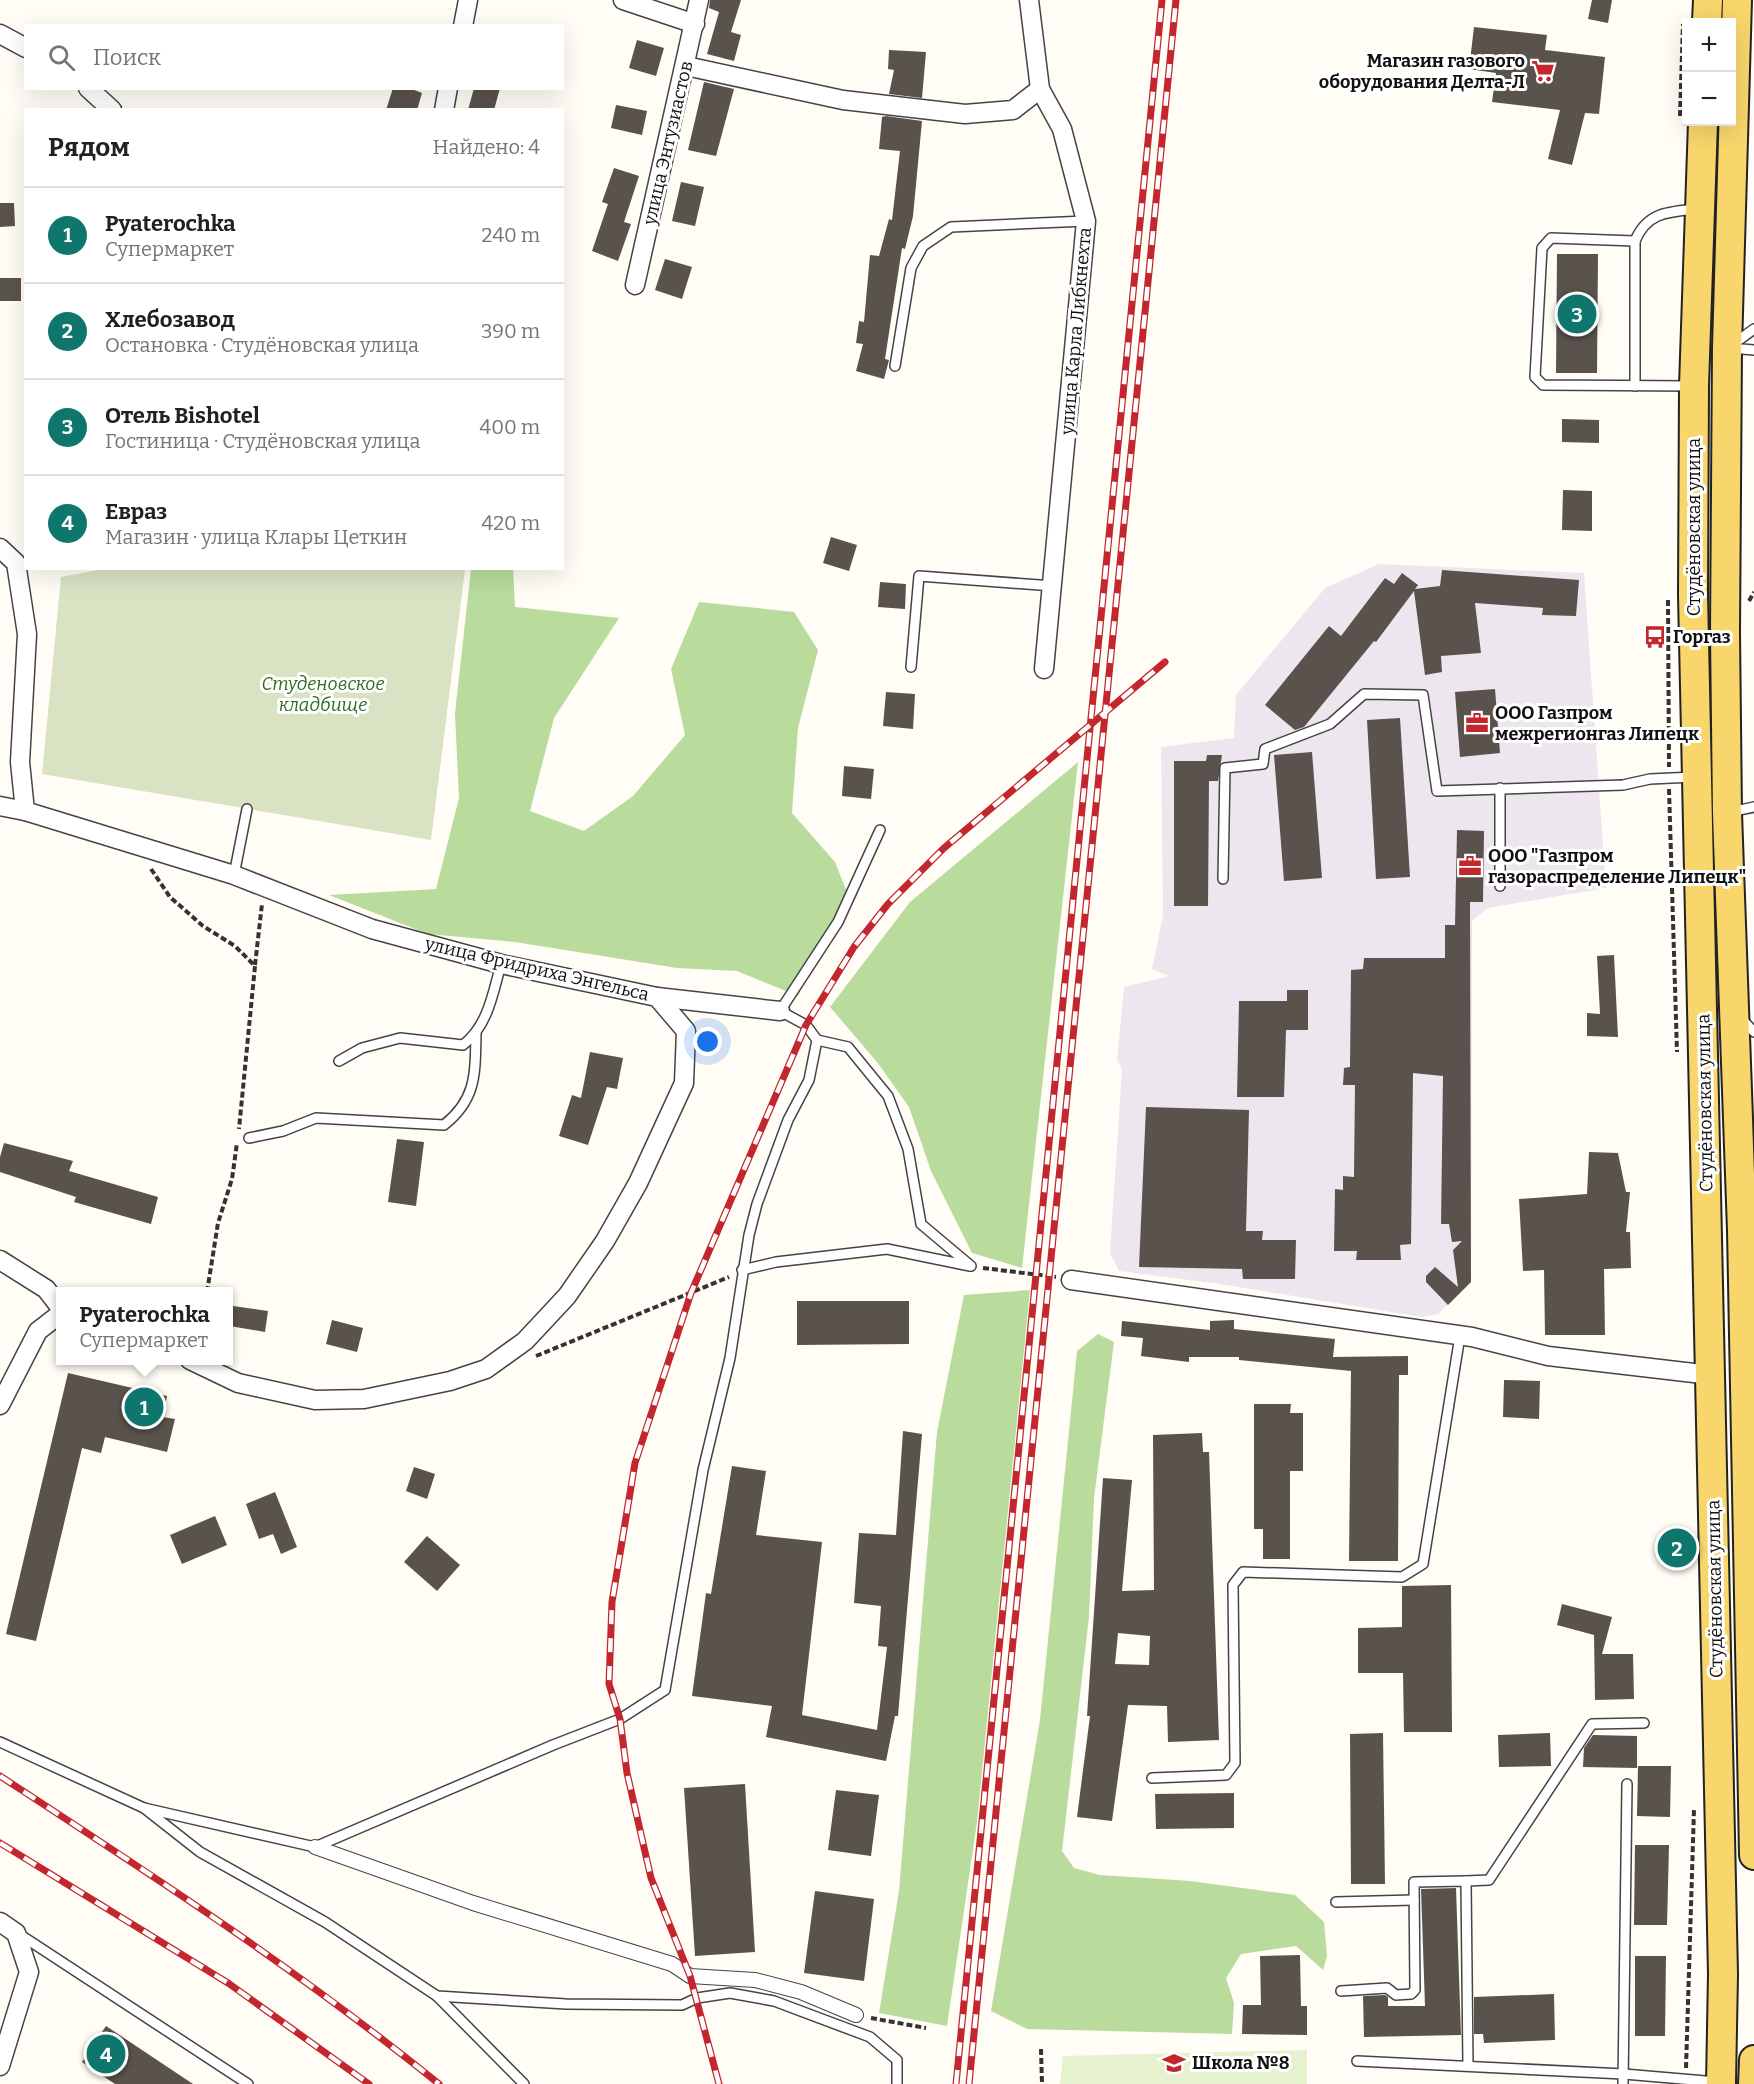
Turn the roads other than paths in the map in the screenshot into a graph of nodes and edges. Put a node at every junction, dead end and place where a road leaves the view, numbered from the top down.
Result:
1 (468, 0) edge
2 (623, 0) edge
3 (699, 0) edge
4 (1029, 0) edge
5 (1723, 14) edge
6 (463, 24) edge
7 (695, 24) junction
8 (0, 34) edge
9 (24, 47) edge
10 (686, 66) junction
11 (1040, 89) junction
12 (90, 90) edge
13 (448, 90) edge
14 (110, 108) edge
15 (444, 108) edge
16 (1703, 126) edge
17 (1699, 208) junction
18 (1732, 214) junction
19 (1086, 221) junction
20 (1635, 241) junction
21 (634, 285) dead end
22 (1754, 329) edge
23 (1696, 342) junction
24 (1741, 349) edge
25 (895, 366) dead end
26 (1635, 386) junction
27 (1694, 386) junction
28 (0, 548) edge
29 (1053, 586) junction
30 (911, 667) dead end
31 (1044, 669) dead end
32 (1699, 776) junction
33 (1500, 788) junction
34 (0, 806) edge
35 (1754, 807) edge
36 (247, 809) dead end
37 (25, 811) junction
38 (1727, 813) junction
39 (880, 830) dead end
40 (234, 875) junction
41 (1223, 879) dead end
42 (1500, 886) dead end
43 (501, 964) junction
44 (657, 997) junction
45 (780, 1011) junction
46 (1745, 1022) edge
47 (476, 1034) junction
48 (817, 1040) junction
49 (339, 1061) dead end
50 (249, 1138) dead end
51 (1748, 1231) edge
52 (0, 1260) edge
53 (742, 1270) junction
54 (1071, 1280) road end
55 (56, 1302) edge
56 (56, 1317) edge
57 (1749, 1324) edge
58 (1460, 1336) junction
59 (200, 1365) edge
60 (1711, 1375) junction
61 (0, 1405) edge
62 (1644, 1723) dead end
63 (0, 1742) edge
64 (1152, 1778) dead end
65 (1627, 1784) dead end
66 (144, 1808) junction
67 (315, 1848) junction
68 (1754, 1855) edge
69 (1466, 1881) junction
70 (1414, 1900) junction
71 (1336, 1902) dead end
72 (0, 1923) edge
73 (16, 1933) junction
74 (1341, 1991) dead end
75 (437, 1996) junction
76 (856, 2015) road end
77 (1754, 2060) edge
78 (1357, 2061) dead end
79 (0, 2066) edge
80 (1468, 2066) junction
81 (1623, 2079) edge
82 (1721, 2083) edge
83 (248, 2084) edge
84 (524, 2084) edge
85 (897, 2084) edge
86 (1753, 2084) edge

1 - 6 street
2 - 7 street
3 - 7 street, улица Энтузиастов
4 - 11 street, улица Карла Либкнехта
5 - 18 main road, Студёновская улица
7 - 10 street, улица Энтузиастов
8 - 9 street
10 - 11 street
10 - 21 street, улица Энтузиастов
11 - 19 street, улица Карла Либкнехта
12 - 14 street
13 - 15 street
16 - 17 main road, Студёновская улица
17 - 18 street
17 - 20 lane
17 - 23 main road, Студёновская улица
18 - 24 main road, Студёновская улица
19 - 25 lane
19 - 29 street, улица Карла Либкнехта
20 - 26 lane
20 - 26 lane
22 - 24 lane
23 - 24 street
23 - 27 main road, Студёновская улица
24 - 38 main road, Студёновская улица
26 - 27 lane
27 - 32 main road, Студёновская улица
28 - 37 street
29 - 30 lane
29 - 31 street, улица Карла Либкнехта
32 - 33 lane
32 - 60 main road, Студёновская улица
33 - 41 lane
33 - 42 lane
34 - 37 street, улица Фридриха Энгельса
35 - 38 lane
36 - 40 lane
37 - 40 street, улица Фридриха Энгельса
38 - 46 main road, Студёновская улица
39 - 45 lane
40 - 43 street, улица Фридриха Энгельса
43 - 44 street, улица Фридриха Энгельса
43 - 47 lane
44 - 45 street
44 - 59 street, улица Фридриха Энгельса
45 - 48 lane
46 - 51 main road, Студёновская улица
47 - 49 lane
47 - 50 lane
48 - 53 lane
48 - 53 lane
51 - 57 main road, Студёновская улица
52 - 55 street
53 - 67 lane
54 - 58 street
56 - 61 street
57 - 68 main road, Студёновская улица
58 - 60 street
58 - 64 lane
60 - 82 main road, Студёновская улица
62 - 69 lane
63 - 66 lane
65 - 81 lane
66 - 67 lane
66 - 75 lane
67 - 76 street
69 - 70 lane
69 - 80 lane
70 - 71 lane
70 - 74 lane
72 - 73 street
73 - 79 street
73 - 83 lane
75 - 84 lane
75 - 85 lane
77 - 86 main road
78 - 80 lane
80 - 81 lane
81 - 82 lane

